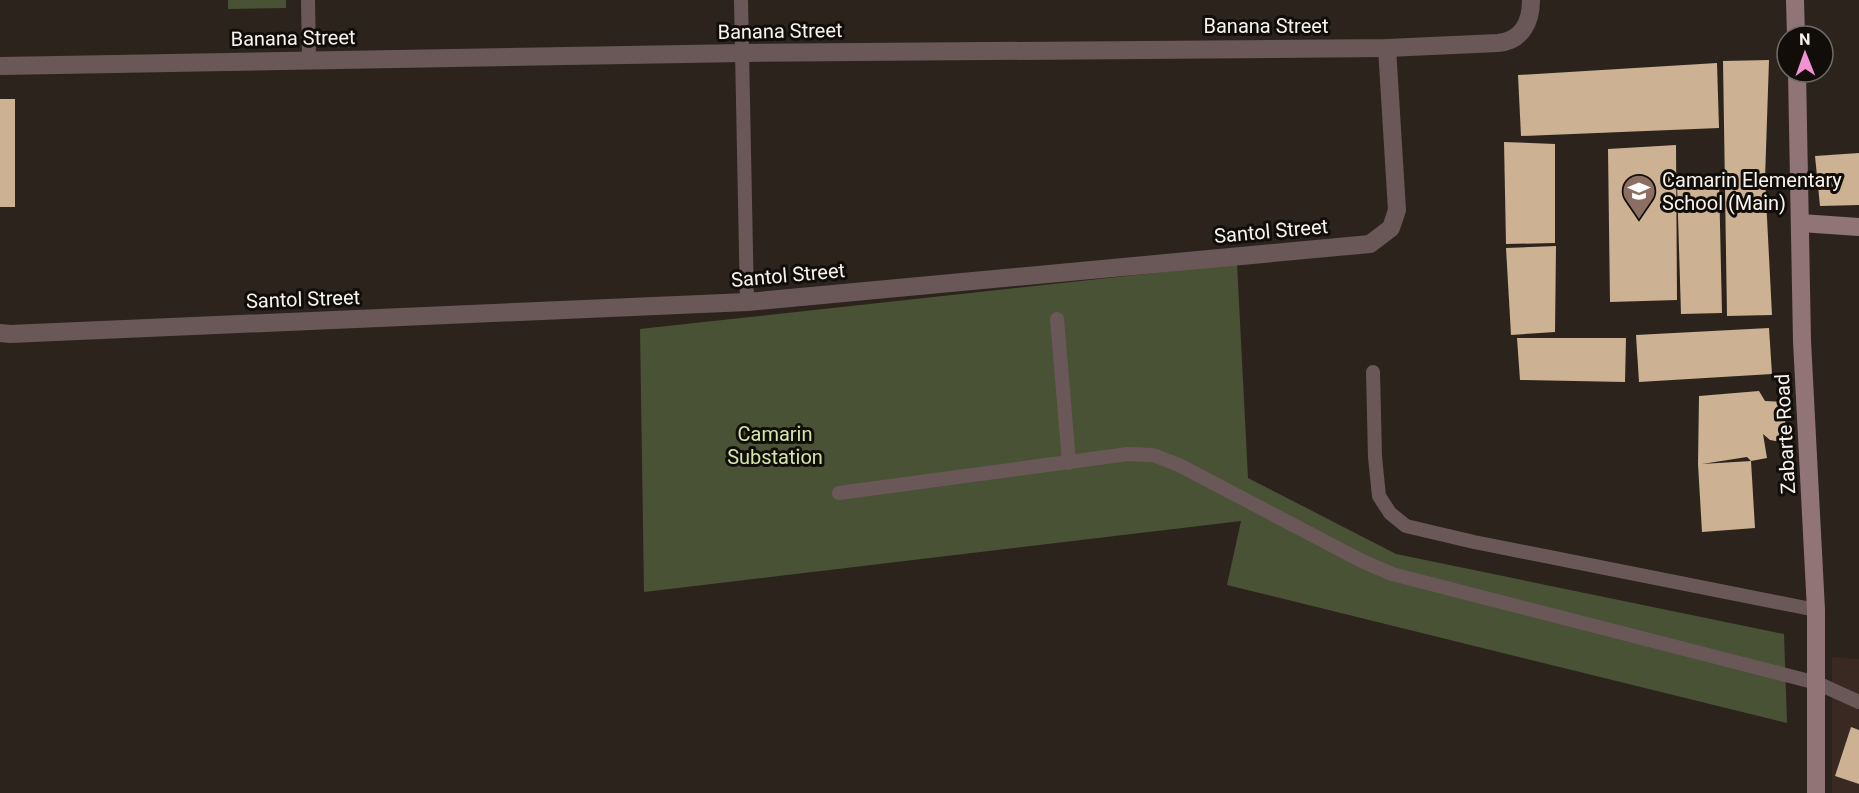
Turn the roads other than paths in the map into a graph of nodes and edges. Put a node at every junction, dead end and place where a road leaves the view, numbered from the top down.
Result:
1 (308, 0) edge
2 (741, 0) edge
3 (1531, 0) edge
4 (1795, 0) edge
5 (1796, 24) edge
6 (1387, 48) junction
7 (742, 53) junction
8 (309, 60) junction
9 (0, 66) edge
10 (1797, 84) edge
11 (1801, 223) junction
12 (1859, 227) edge
13 (747, 302) junction
14 (1057, 319) dead end
15 (0, 333) edge
16 (1373, 372) dead end
17 (1069, 463) junction
18 (839, 493) dead end
19 (1816, 610) junction
20 (1817, 683) junction
21 (1859, 702) edge
22 (1816, 793) edge

1 - 8 lane
2 - 7 lane
3 - 6 street, Banana Street
4 - 5 main road
6 - 7 street, Banana Street
6 - 13 street, Santol Street
7 - 8 street, Banana Street
7 - 13 lane
8 - 9 street, Banana Street
10 - 11 main road, Zabarte Road
11 - 12 main road
11 - 19 main road, Zabarte Road
13 - 15 street, Santol Street
14 - 17 lane
16 - 19 lane
17 - 18 lane
17 - 20 lane
19 - 20 main road, Zabarte Road
20 - 21 lane
20 - 22 main road, Zabarte Road

